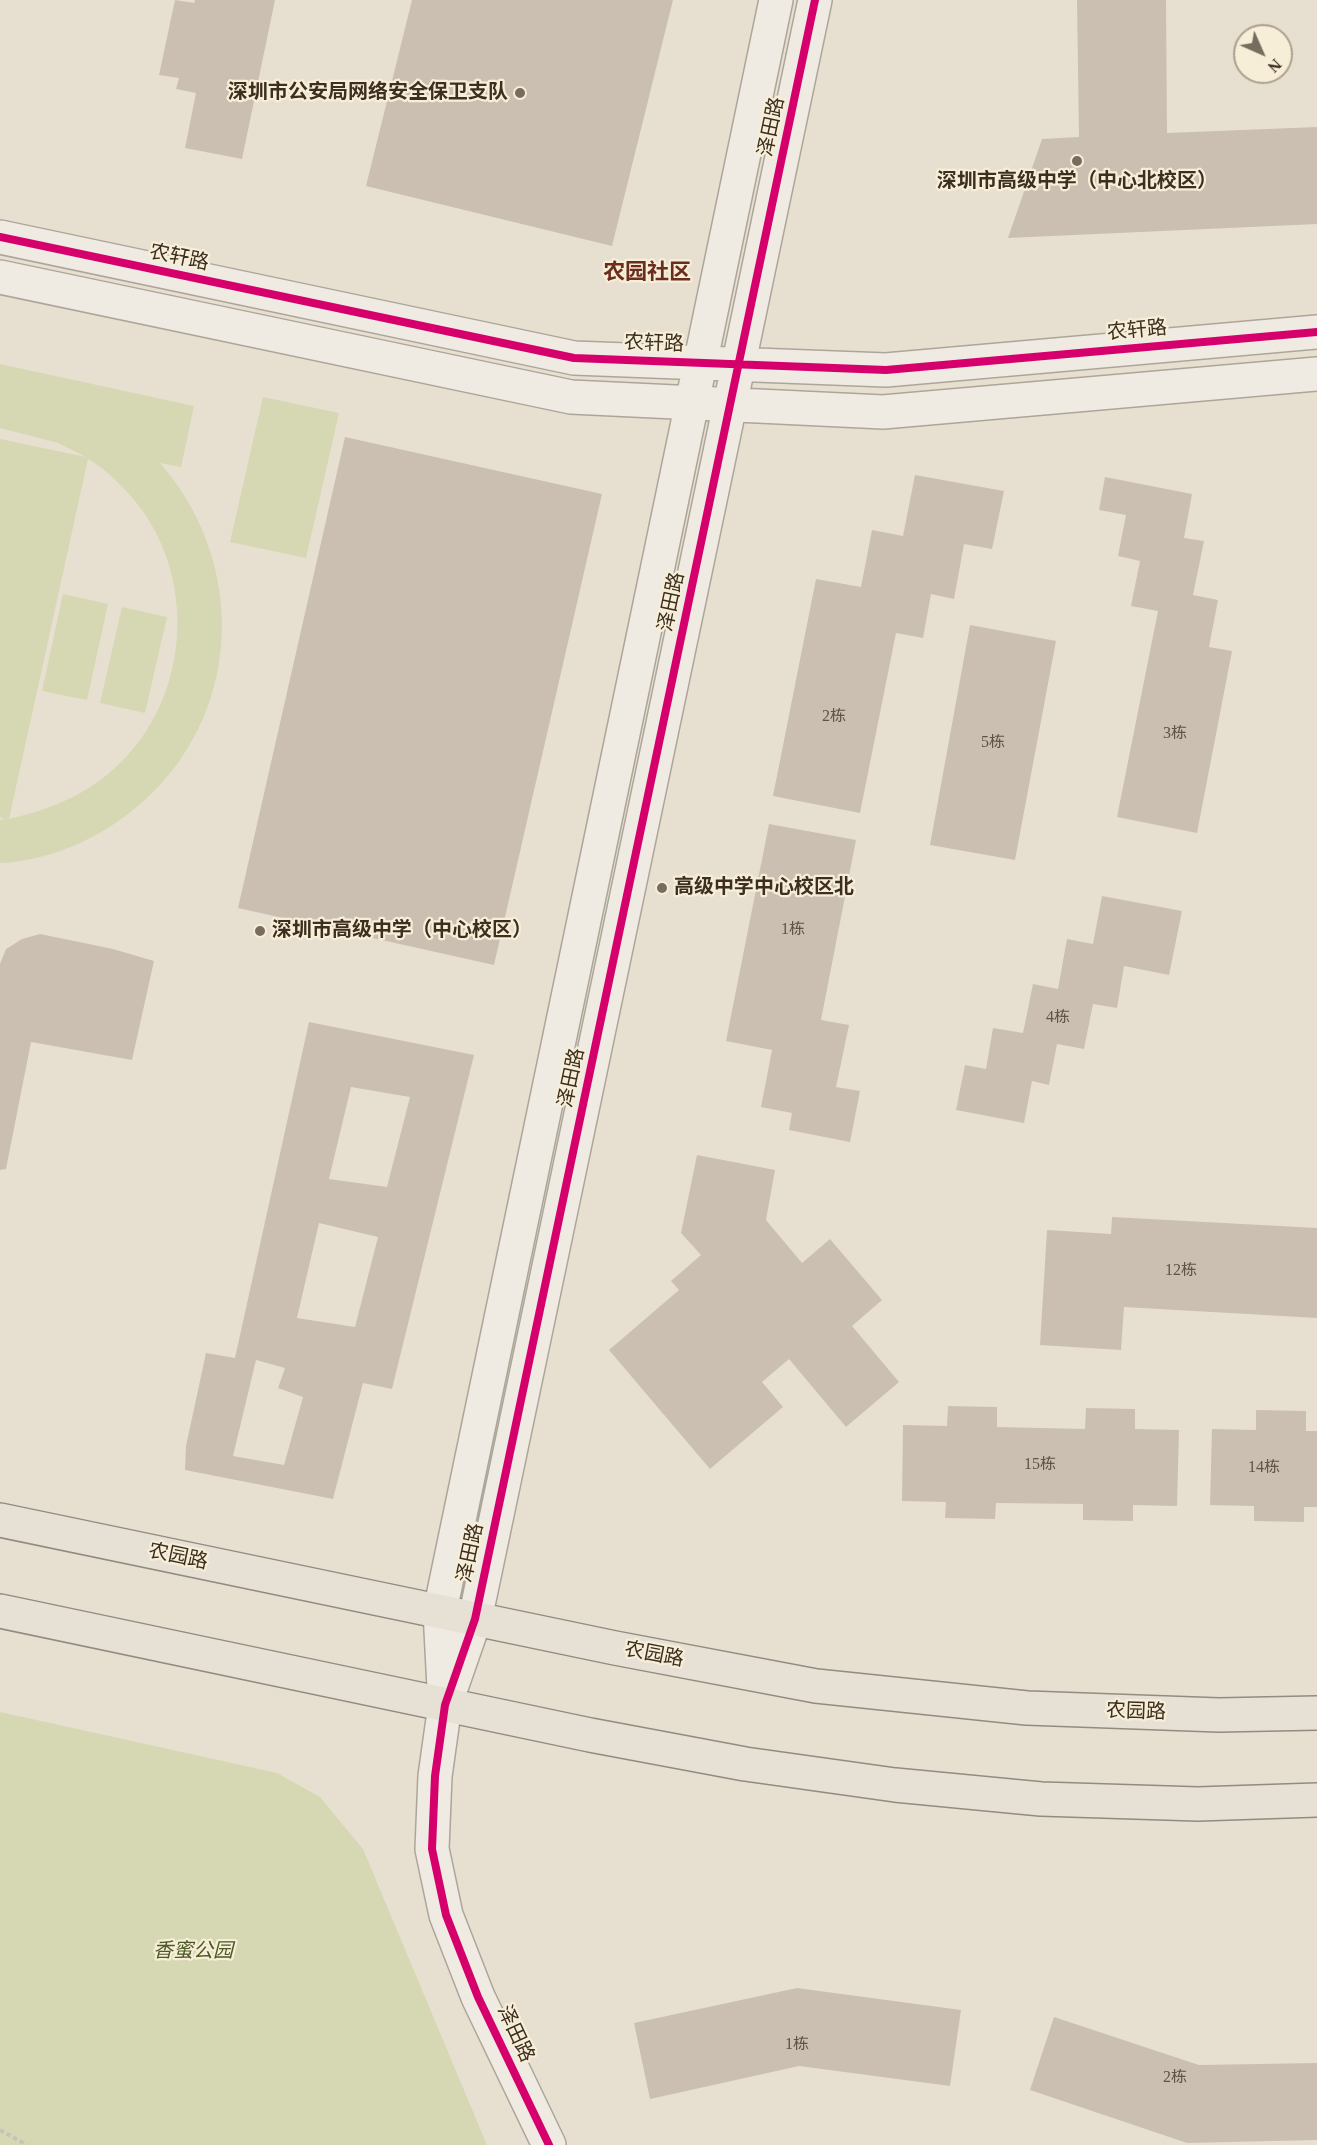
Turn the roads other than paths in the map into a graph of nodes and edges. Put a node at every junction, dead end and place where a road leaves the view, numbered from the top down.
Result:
1 (776, 0) edge
2 (816, 0) edge
3 (0, 237) edge
4 (0, 277) edge
5 (1317, 332) edge
6 (700, 362) junction
7 (739, 364) junction
8 (1317, 374) edge
9 (692, 403) junction
10 (730, 405) junction
11 (0, 1520) edge
12 (0, 1611) edge
13 (440, 1611) junction
14 (475, 1619) junction
15 (445, 1705) junction
16 (1317, 1713) edge
17 (1317, 1800) edge
18 (549, 2145) edge

1 - 6 street, 泽田路
2 - 7 street, 泽田路
3 - 6 street, 农轩路
4 - 9 street
5 - 7 street, 农轩路
6 - 7 street, 农轩路
6 - 9 street, 泽田路
7 - 10 street, 泽田路
8 - 10 street
9 - 10 street
9 - 13 street, 泽田路
10 - 14 street, 泽田路
11 - 13 main road, 农园路
12 - 15 main road
13 - 14 main road, 农园路
13 - 15 street, 泽田路
14 - 15 street, 泽田路
14 - 16 main road, 农园路
15 - 17 main road
15 - 18 street, 泽田路

